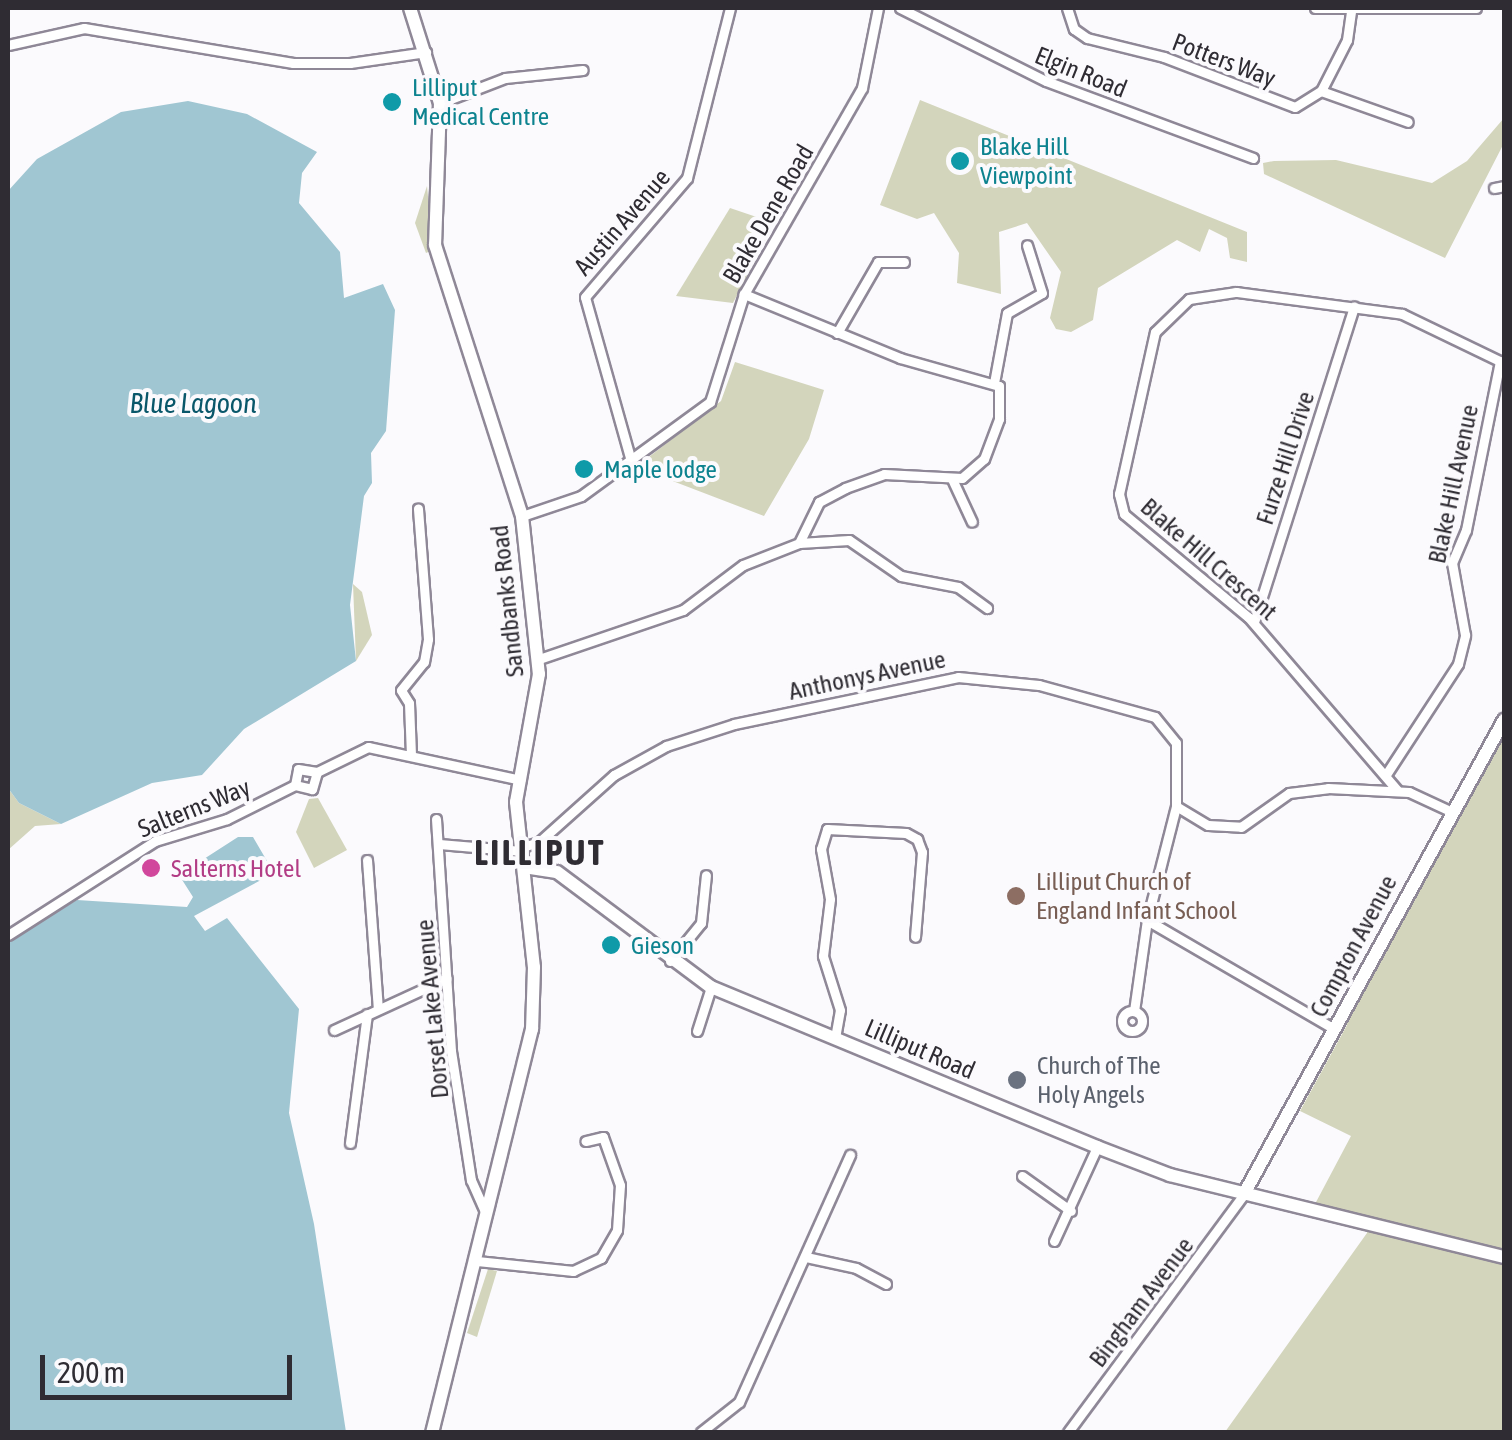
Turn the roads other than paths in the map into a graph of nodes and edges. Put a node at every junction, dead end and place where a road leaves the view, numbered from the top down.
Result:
1 (410, 8) edge
2 (730, 8) edge
3 (878, 8) edge
4 (900, 8) edge
5 (1067, 8) edge
6 (1315, 8) edge
7 (1476, 8) edge
8 (1351, 10) edge
9 (8, 45) edge
10 (426, 52) junction
11 (583, 70) dead end
12 (1321, 91) junction
13 (440, 103) junction
14 (1408, 122) dead end
15 (1253, 158) dead end
16 (1027, 245) dead end
17 (904, 262) dead end
18 (744, 294) junction
19 (1354, 306) junction
20 (838, 334) junction
21 (1502, 362) edge
22 (994, 383) junction
23 (631, 461) junction
24 (952, 480) junction
25 (418, 508) dead end
26 (522, 516) junction
27 (972, 522) dead end
28 (799, 543) junction
29 (987, 608) dead end
30 (1254, 622) junction
31 (539, 659) junction
32 (1504, 720) edge
33 (411, 755) junction
34 (317, 772) junction
35 (1387, 773) junction
36 (520, 780) junction
37 (295, 784) junction
38 (1398, 790) junction
39 (1176, 806) junction
40 (1452, 812) junction
41 (436, 819) dead end
42 (439, 844) junction
43 (522, 849) junction
44 (367, 860) dead end
45 (524, 867) junction
46 (706, 875) dead end
47 (1147, 920) junction
48 (8, 935) edge
49 (915, 937) dead end
50 (670, 961) junction
51 (447, 978) junction
52 (711, 987) junction
53 (1134, 1011) dead end
54 (372, 1012) junction
55 (1334, 1029) junction
56 (334, 1030) dead end
57 (697, 1031) dead end
58 (835, 1038) junction
59 (585, 1141) dead end
60 (350, 1143) dead end
61 (1097, 1147) junction
62 (850, 1155) dead end
63 (471, 1171) junction
64 (1022, 1176) dead end
65 (497, 1180) junction
66 (1244, 1194) junction
67 (1070, 1211) junction
68 (488, 1216) junction
69 (1054, 1241) dead end
70 (1504, 1257) edge
71 (806, 1258) junction
72 (477, 1261) junction
73 (886, 1284) dead end
74 (432, 1432) edge
75 (701, 1432) edge
76 (1068, 1432) edge

1 - 10 street, Sandbanks Road
2 - 23 street, Austin Avenue
3 - 18 street, Blake Dene Road
4 - 15 street, Elgin Road
5 - 12 street, Potters Way
6 - 8 street
7 - 8 street
8 - 12 street
9 - 10 street
10 - 13 street, Sandbanks Road
11 - 13 street
12 - 14 street
13 - 26 street, Sandbanks Road
16 - 22 street
17 - 20 street
18 - 20 street
18 - 23 street, Blake Dene Road
19 - 21 street, Blake Hill Crescent
19 - 30 street, Furze Hill Drive
19 - 30 street, Blake Hill Crescent
20 - 22 street
21 - 35 street, Blake Hill Avenue
22 - 24 street
23 - 26 street, Blake Dene Road
24 - 27 street
24 - 28 street
25 - 33 street
26 - 31 street, Sandbanks Road
28 - 29 street
28 - 31 street
30 - 35 street, Blake Hill Crescent
31 - 36 street, Sandbanks Road
32 - 40 street, Compton Avenue
33 - 34 street, Salterns Way
33 - 36 street, Salterns Way
34 - 37 street, Salterns Way
34 - 37 street, Salterns Way
35 - 38 street, Blake Hill Crescent
36 - 43 street, Sandbanks Road
37 - 48 street, Salterns Way
38 - 39 street
38 - 40 street
39 - 43 street, Anthonys Avenue
39 - 47 street, Anthonys Avenue
40 - 55 street, Compton Avenue
41 - 42 street, Dorset Lake Avenue
42 - 43 street
42 - 51 street, Dorset Lake Avenue
43 - 45 street, Sandbanks Road
44 - 54 street
45 - 50 street, Lilliput Road
45 - 65 street, Sandbanks Road
46 - 50 street
47 - 53 street, Anthonys Avenue
47 - 55 street
49 - 58 street
50 - 52 street, Lilliput Road
51 - 54 street
51 - 63 street, Dorset Lake Avenue
52 - 57 street
52 - 58 street, Lilliput Road
54 - 56 street
54 - 60 street
55 - 66 street, Compton Avenue
58 - 61 street, Lilliput Road
59 - 72 street
61 - 66 street, Lilliput Road
61 - 67 street
62 - 71 street
63 - 65 street
63 - 68 street, Dorset Lake Avenue
64 - 67 street
65 - 68 street, Sandbanks Road
66 - 70 street, Lilliput Road
66 - 76 street, Bingham Avenue
67 - 69 street
68 - 72 street, Sandbanks Road
71 - 73 street
71 - 75 street
72 - 74 street, Sandbanks Road

